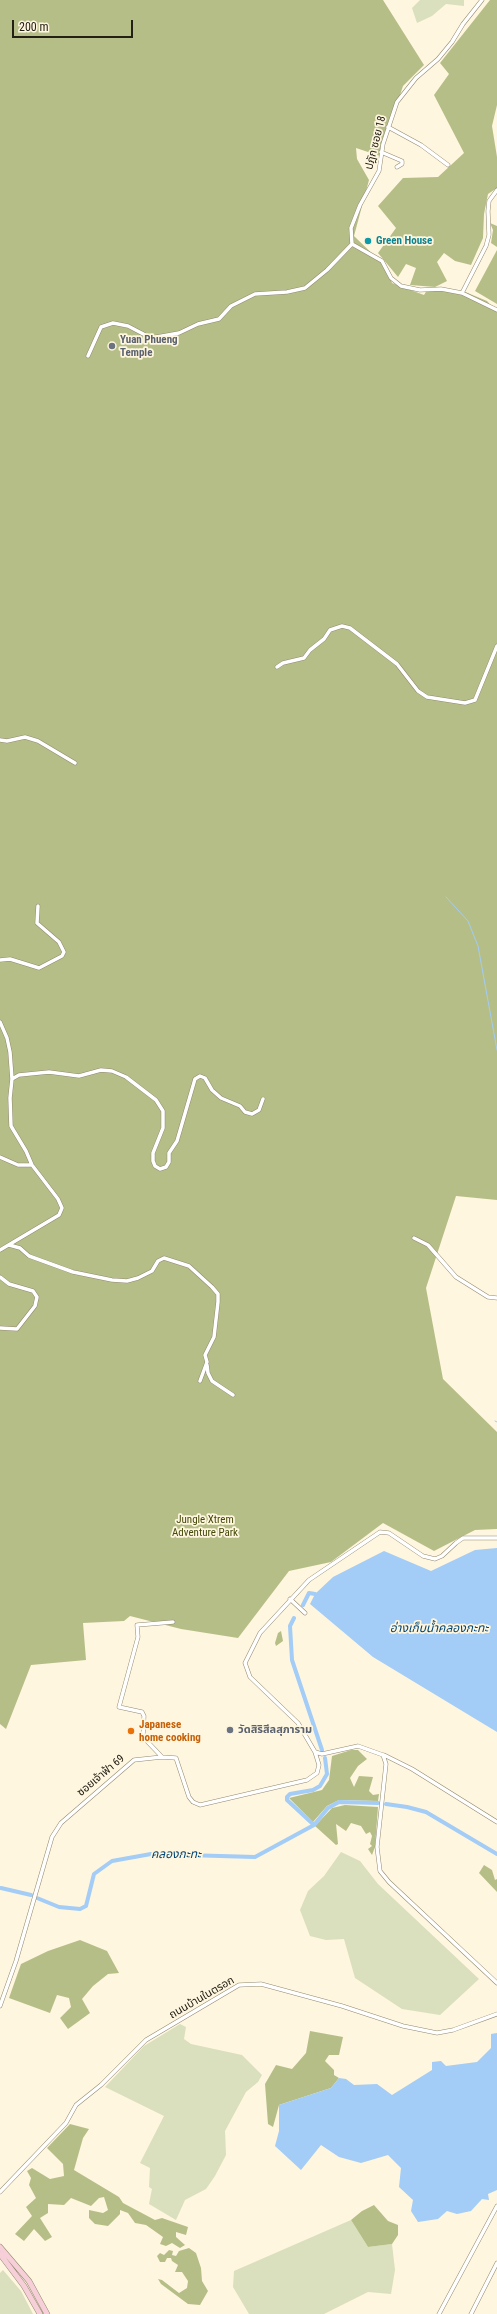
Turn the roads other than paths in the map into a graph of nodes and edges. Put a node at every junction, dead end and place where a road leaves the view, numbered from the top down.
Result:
1 (482, 0) edge
2 (388, 127) junction
3 (381, 152) junction
4 (448, 165) dead end
5 (397, 167) dead end
6 (497, 190) edge
7 (352, 244) junction
8 (462, 293) junction
9 (497, 310) edge
10 (88, 356) dead end
11 (497, 646) edge
12 (277, 667) dead end
13 (0, 740) edge
14 (75, 763) dead end
15 (38, 906) dead end
16 (0, 960) edge
17 (0, 1022) edge
18 (12, 1079) junction
19 (262, 1099) dead end
20 (0, 1157) edge
21 (32, 1165) junction
22 (414, 1238) dead end
23 (9, 1245) junction
24 (0, 1250) edge
25 (0, 1277) edge
26 (497, 1298) edge
27 (0, 1328) edge
28 (207, 1362) junction
29 (200, 1381) dead end
30 (232, 1395) dead end
31 (497, 1538) edge
32 (290, 1599) junction
33 (305, 1613) dead end
34 (173, 1622) dead end
35 (315, 1752) junction
36 (383, 1755) junction
37 (162, 1757) junction
38 (497, 1822) edge
39 (497, 1983) edge
40 (0, 2006) edge
41 (497, 2014) edge
42 (0, 2192) edge
43 (497, 2206) edge
44 (0, 2247) edge
45 (0, 2254) edge
46 (497, 2263) edge
47 (40, 2314) edge
48 (47, 2314) edge
49 (439, 2314) edge
50 (471, 2314) edge

1 - 2 street, ปฎัก ซอย 18
2 - 3 street, ปฎัก ซอย 18
2 - 4 street
3 - 5 street
3 - 7 street, ปฎัก ซอย 18
6 - 8 street
7 - 8 street
7 - 10 street
8 - 9 street
11 - 12 street
13 - 14 street
15 - 16 street
17 - 18 street
18 - 19 street
18 - 21 street
20 - 21 street
21 - 23 street
22 - 26 street
23 - 24 street
23 - 28 street
25 - 27 street
28 - 29 street
28 - 30 street
31 - 32 street
32 - 33 street
32 - 35 street
34 - 37 street
35 - 36 street
35 - 37 street, ซอยเจ้าฟ้า 69
36 - 38 street
36 - 39 street
37 - 40 street, ซอยเจ้าฟ้า 69
41 - 42 street, ถนนบ้านในตรอก
43 - 49 street
44 - 48 main road
45 - 47 main road
46 - 50 street

